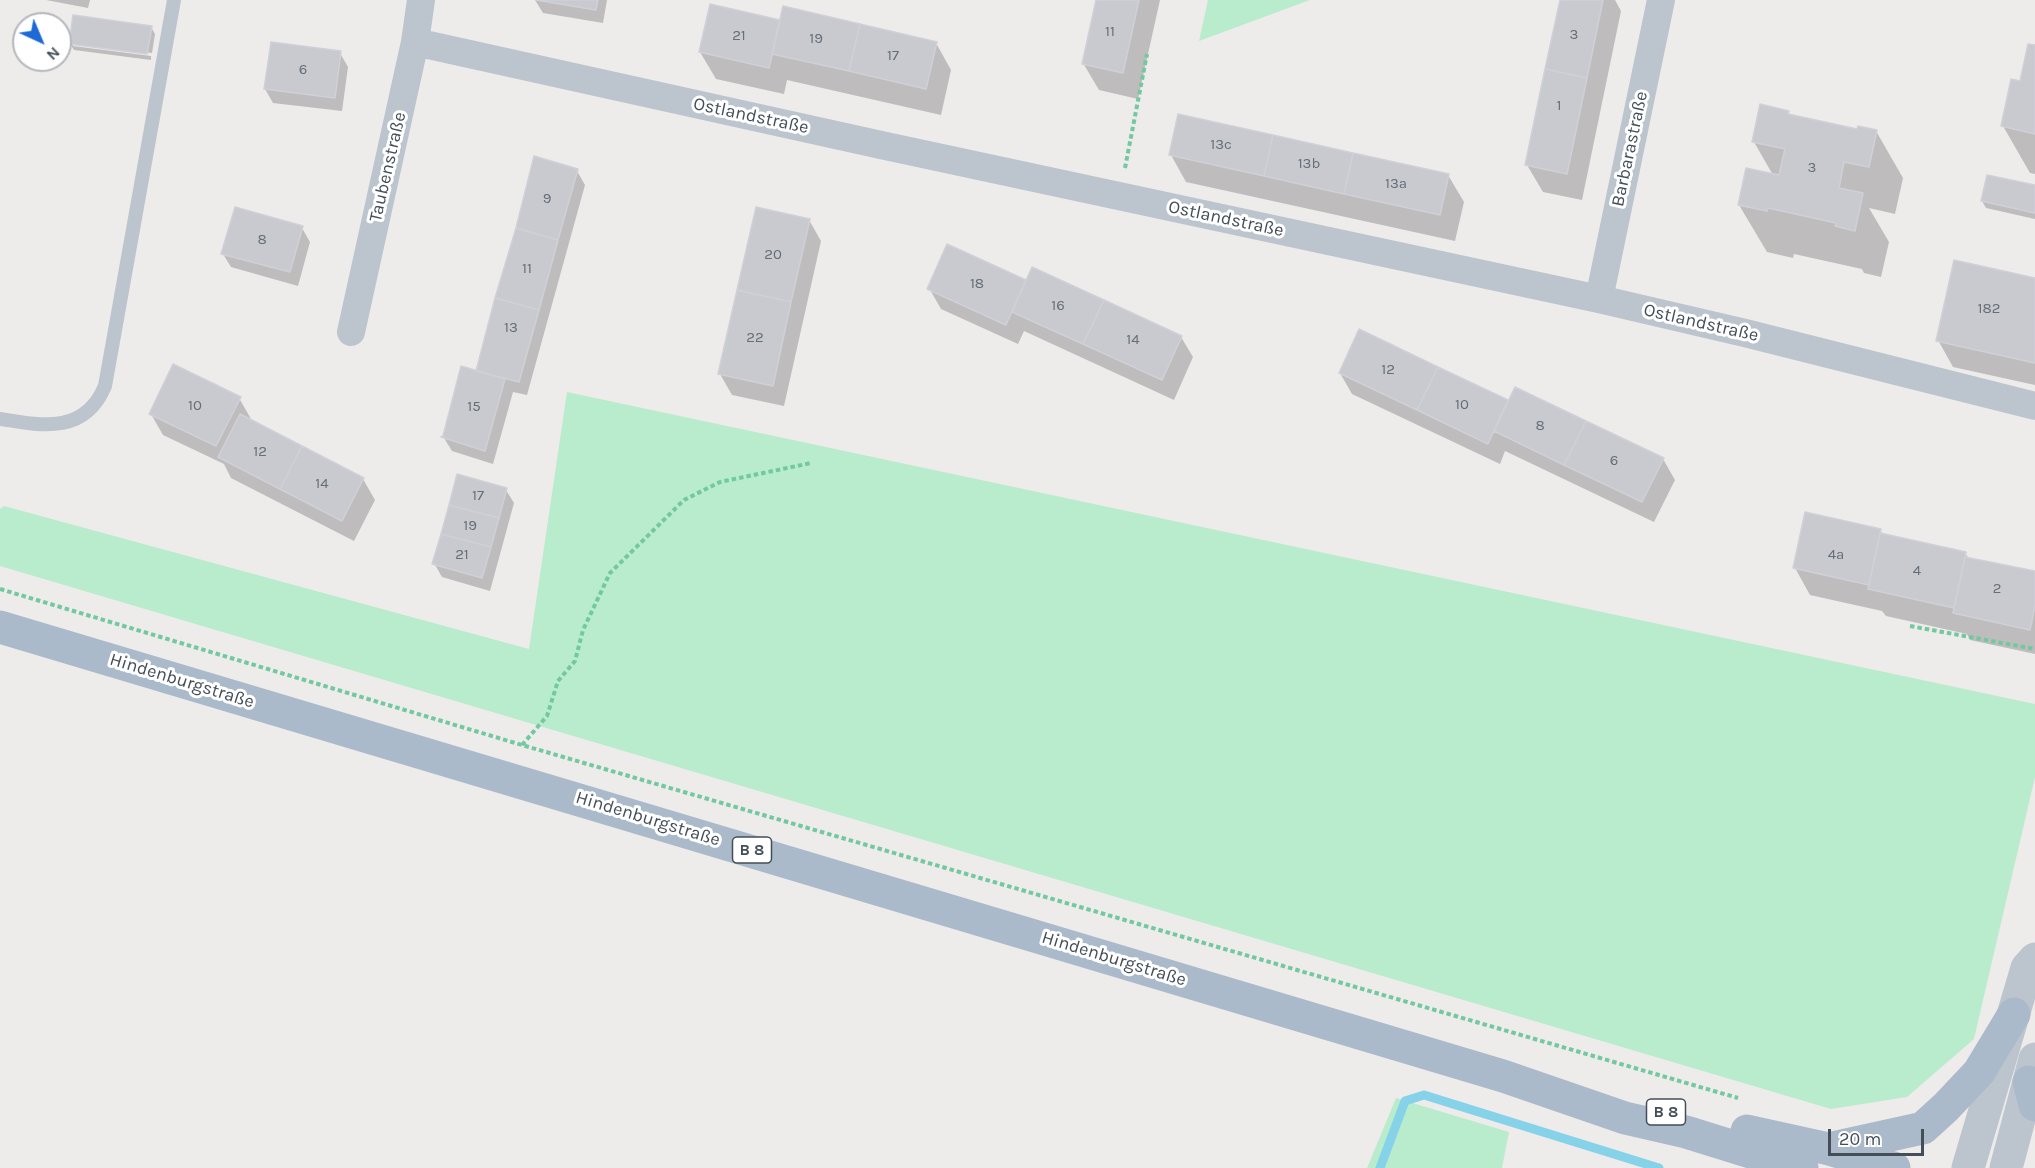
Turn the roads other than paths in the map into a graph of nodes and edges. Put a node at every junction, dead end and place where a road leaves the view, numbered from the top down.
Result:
1 (174, 0) edge
2 (421, 0) edge
3 (1661, 0) edge
4 (415, 42) junction
5 (1599, 299) junction
6 (351, 332) dead end
7 (2035, 406) edge
8 (0, 419) edge
9 (0, 627) edge
10 (2035, 959) edge
11 (2014, 1014) junction
12 (1503, 1076) junction
13 (2033, 1082) edge
14 (1829, 1149) junction
15 (1802, 1168) edge
16 (1894, 1168) edge
17 (1968, 1168) edge
18 (2006, 1168) edge

1 - 8 lane
2 - 4 street, Taubenstraße
3 - 5 street, Barbarastraße
4 - 5 street, Ostlandstraße
4 - 6 street, Taubenstraße
5 - 7 street, Ostlandstraße
9 - 12 main road, Hindenburgstraße / B 8
10 - 11 street
11 - 14 main road
11 - 17 street
12 - 14 main road, Hindenburgstraße / B 8
12 - 15 main road, Hindenburgstraße / B 8
13 - 18 street
14 - 16 main road, Hindenburgstraße / B 8

